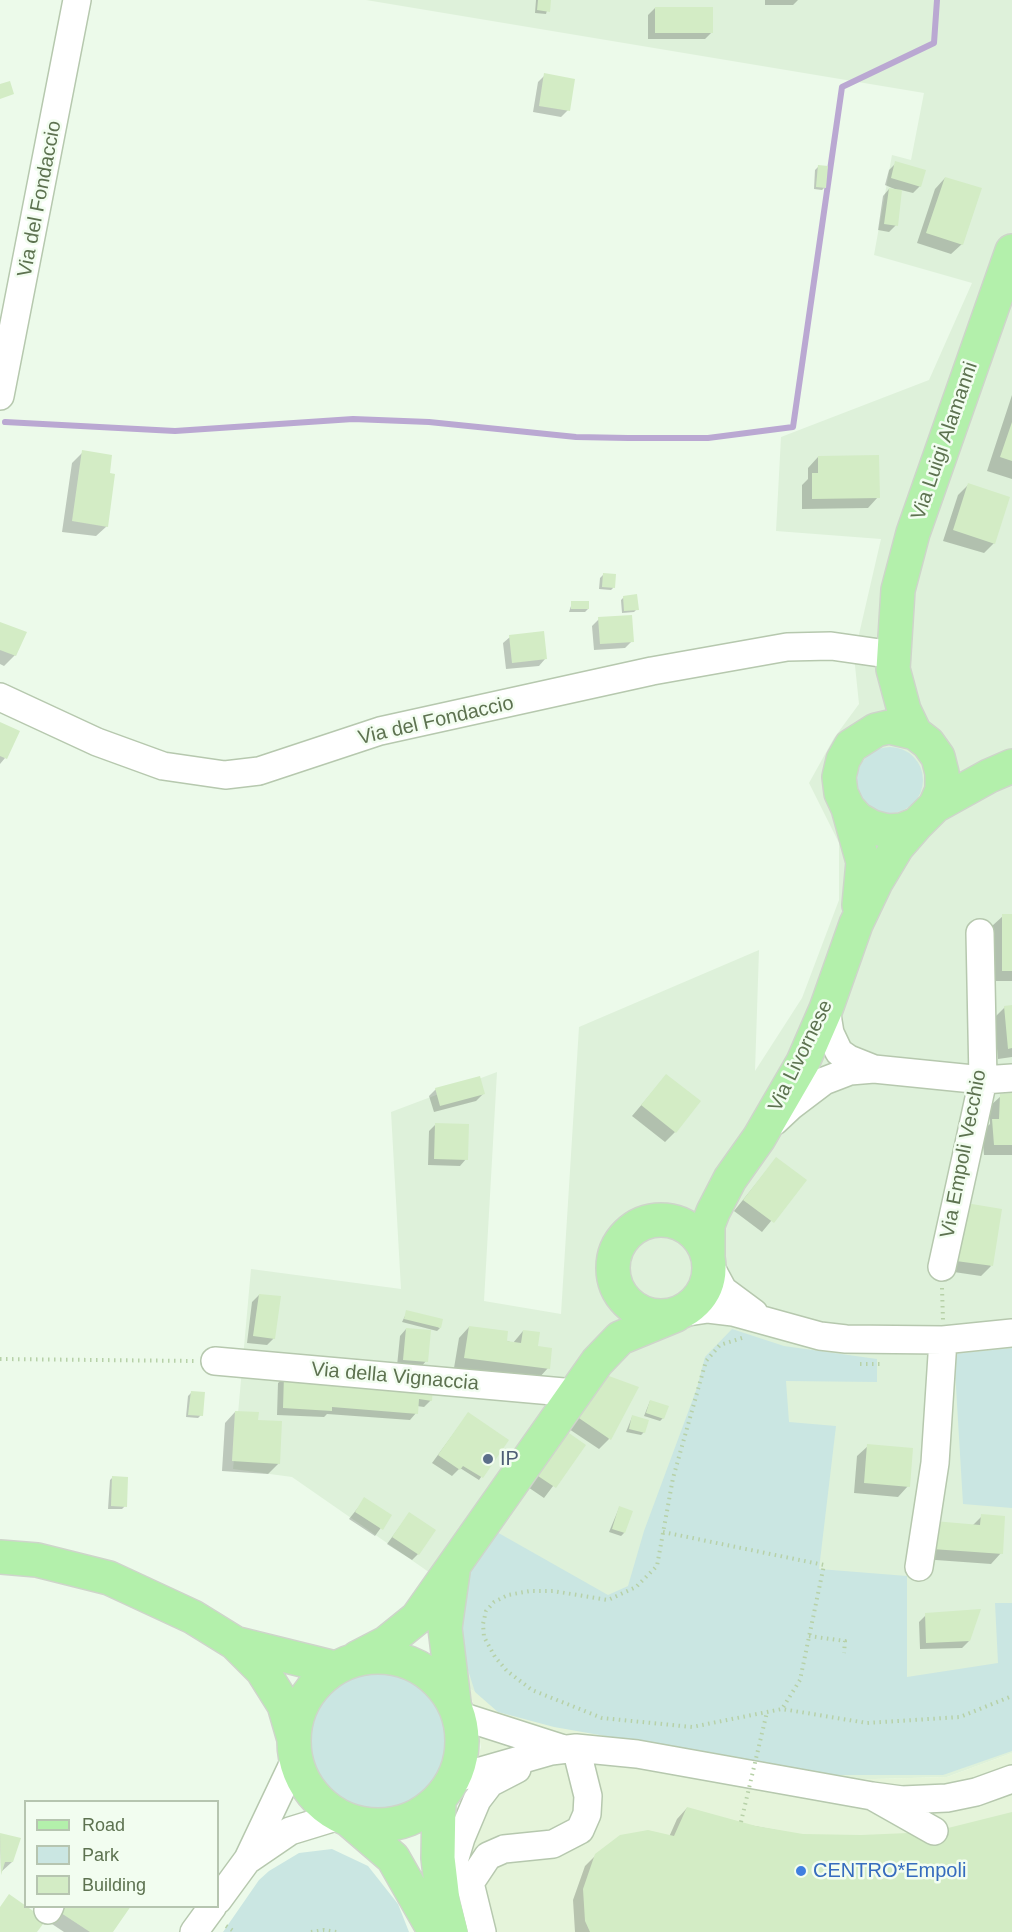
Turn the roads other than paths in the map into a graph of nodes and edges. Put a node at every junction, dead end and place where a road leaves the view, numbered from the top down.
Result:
1 (77, 0) edge
2 (1012, 251) edge
3 (1005, 293) edge
4 (0, 396) edge
5 (890, 644) junction
6 (0, 697) edge
7 (915, 733) junction
8 (863, 735) junction
9 (1012, 766) edge
10 (848, 808) junction
11 (926, 815) junction
12 (856, 924) junction
13 (981, 933) dead end
14 (826, 1009) junction
15 (874, 1069) junction
16 (1012, 1078) edge
17 (983, 1080) junction
18 (759, 1138) junction
19 (730, 1179) junction
20 (658, 1220) junction
21 (709, 1260) junction
22 (942, 1267) road end
23 (613, 1280) junction
24 (678, 1314) junction
25 (773, 1324) junction
26 (1012, 1333) edge
27 (943, 1340) junction
28 (214, 1361) road end
29 (597, 1362) junction
30 (575, 1393) junction
31 (0, 1557) edge
32 (455, 1563) junction
33 (919, 1567) dead end
34 (235, 1643) junction
35 (342, 1665) junction
36 (456, 1711) junction
37 (294, 1748) junction
38 (564, 1750) junction
39 (1012, 1779) edge
40 (446, 1789) junction
41 (872, 1796) junction
42 (345, 1818) junction
43 (934, 1831) dead end
44 (235, 1867) edge
45 (219, 1898) edge
46 (443, 1901) junction
47 (212, 1908) edge
48 (194, 1932) edge
49 (435, 1932) edge
50 (451, 1932) edge
51 (482, 1932) edge

1 - 4 street, Via del Fondaccio
2 - 3 main road, Via Luigi Alamanni
3 - 5 main road, Via Luigi Alamanni
5 - 6 street, Via del Fondaccio
5 - 7 main road, Via Luigi Alamanni
5 - 8 main road, Via Luigi Alamanni
7 - 8 main road
7 - 11 main road, Via Livornese
8 - 10 main road, Via Livornese
9 - 11 main road, Via Livornese
10 - 11 main road, Via Livornese
10 - 12 main road, Via Livornese
11 - 12 main road, Via Livornese
12 - 14 main road, Via Livornese
13 - 17 street, Via Empoli Vecchio
14 - 15 street
14 - 18 main road, Via Livornese
15 - 17 street
15 - 18 street
16 - 17 street
17 - 22 street, Via Empoli Vecchio
18 - 19 main road, Via Livornese
19 - 20 main road, Via Livornese
19 - 21 main road, Via Livornese
20 - 21 main road
20 - 23 main road, Via Livornese
21 - 24 main road, Via Livornese
21 - 25 street
23 - 24 main road
23 - 29 main road, Via Livornese
24 - 25 street
24 - 29 main road, Via Livornese
25 - 27 street
26 - 27 street
27 - 33 street
28 - 30 street, Via della Vignaccia
29 - 30 main road, Via Livornese
30 - 32 main road, Via Livornese
31 - 34 main road
32 - 35 main road, Via Livornese
32 - 36 main road, Via Livornese
34 - 35 main road
34 - 37 main road
35 - 36 main road, Via Livornese
35 - 37 main road, Via Livornese
36 - 38 street
36 - 40 main road, Via Livornese
37 - 42 main road
37 - 44 street, Via Livornese
38 - 40 street
38 - 41 street
38 - 46 street
38 - 51 street
39 - 41 street
40 - 42 main road, Via Livornese
40 - 46 main road
41 - 43 street
42 - 44 street, Via Livornese
42 - 49 main road
44 - 45 street, Via Livornese
46 - 50 main road
47 - 48 street

